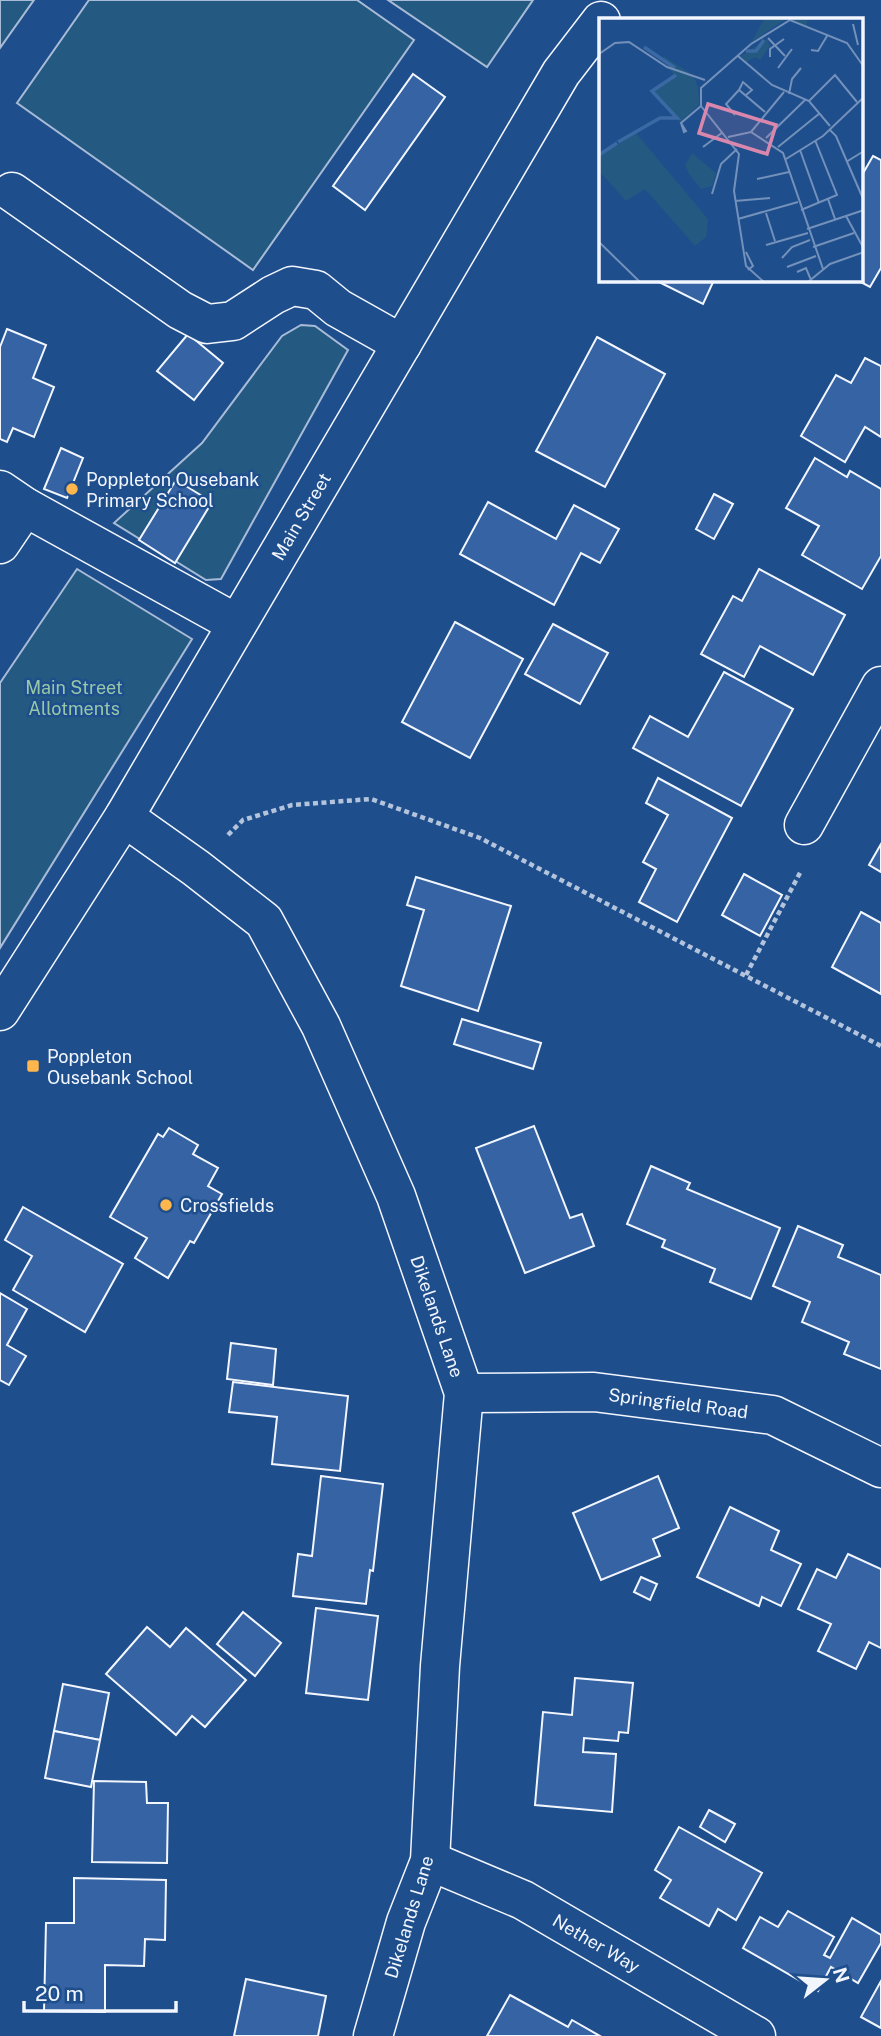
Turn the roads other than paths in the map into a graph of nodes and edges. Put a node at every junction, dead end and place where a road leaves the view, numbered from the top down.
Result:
1 (617, 0) edge
2 (603, 18) edge
3 (599, 23) edge
4 (12, 192) dead end
5 (402, 344) junction
6 (12, 498) edge
7 (0, 544) edge
8 (237, 624) junction
9 (881, 686) edge
10 (124, 817) junction
11 (804, 825) road end
12 (0, 1011) edge
13 (464, 1393) junction
14 (881, 1468) edge
15 (430, 1861) junction
16 (373, 2036) edge
17 (756, 2036) edge

1 - 2 street, Main Street
3 - 5 street, Main Street
4 - 5 street
5 - 8 street, Main Street
6 - 7 street
6 - 8 street
8 - 10 street, Main Street
9 - 11 street
10 - 12 street, Main Street
10 - 13 street, Dikelands Lane
13 - 14 street, Springfield Road
13 - 15 street, Dikelands Lane
15 - 16 street, Dikelands Lane
15 - 17 street, Nether Way

